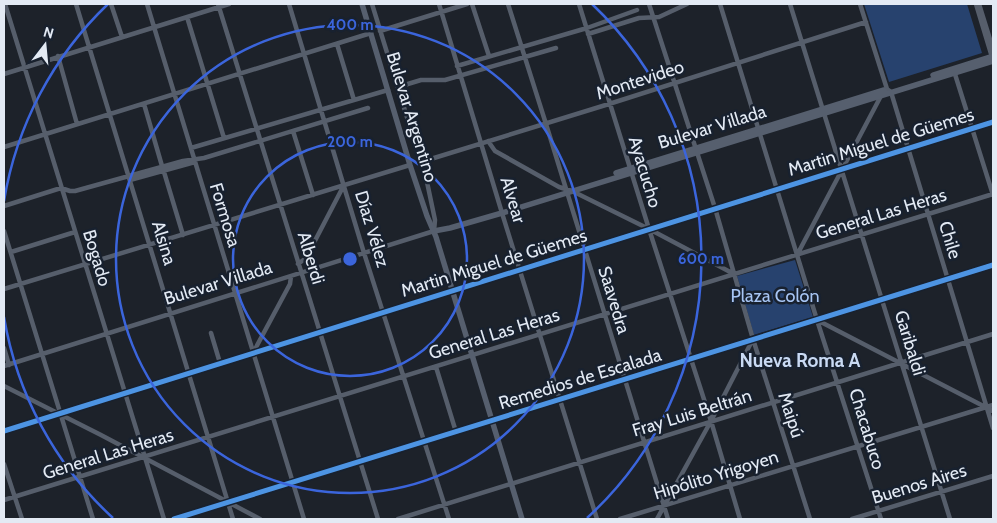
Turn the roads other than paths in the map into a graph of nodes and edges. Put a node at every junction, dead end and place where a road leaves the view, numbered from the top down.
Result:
1 (4, 4) edge
2 (76, 4) edge
3 (111, 4) edge
4 (147, 4) edge
5 (229, 4) edge
6 (289, 4) edge
7 (362, 4) edge
8 (372, 4) edge
9 (439, 4) edge
10 (466, 4) edge
11 (472, 4) edge
12 (508, 4) edge
13 (579, 4) edge
14 (649, 4) edge
15 (687, 4) edge
16 (720, 4) edge
17 (790, 4) edge
18 (860, 4) edge
19 (978, 4) edge
20 (219, 5) edge
21 (637, 10) dead end
22 (442, 12) junction
23 (187, 16) junction
24 (654, 18) junction
25 (866, 22) junction
26 (154, 26) junction
27 (587, 28) junction
28 (380, 31) junction
29 (371, 33) junction
30 (588, 34) junction
31 (122, 37) junction
32 (803, 43) junction
33 (337, 44) junction
34 (89, 47) junction
35 (522, 47) junction
36 (556, 48) dead end
37 (993, 49) edge
38 (304, 54) junction
39 (58, 56) junction
40 (489, 56) junction
41 (525, 57) junction
42 (993, 58) edge
43 (739, 62) junction
44 (457, 66) junction
45 (24, 67) junction
46 (954, 70) junction
47 (4, 74) edge
48 (240, 74) junction
49 (460, 76) junction
50 (674, 83) junction
51 (208, 84) junction
52 (398, 87) junction
53 (388, 90) junction
54 (886, 92) junction
55 (175, 94) junction
56 (354, 100) junction
57 (144, 104) junction
58 (610, 104) junction
59 (368, 108) dead end
60 (320, 110) junction
61 (824, 110) junction
62 (110, 114) junction
63 (324, 122) junction
64 (993, 122) edge
65 (77, 124) junction
66 (546, 124) junction
67 (972, 128) junction
68 (257, 129) junction
69 (411, 129) junction
70 (293, 131) junction
71 (760, 131) junction
72 (401, 133) junction
73 (45, 134) junction
74 (224, 138) junction
75 (260, 141) junction
76 (488, 141) junction
77 (482, 143) junction
78 (4, 147) edge
79 (191, 148) junction
80 (908, 148) junction
81 (696, 150) junction
82 (195, 161) junction
83 (421, 162) junction
84 (410, 165) junction
85 (163, 169) junction
86 (842, 169) junction
87 (631, 170) junction
88 (129, 178) junction
89 (344, 185) junction
90 (61, 188) junction
91 (777, 189) junction
92 (428, 191) junction
93 (568, 191) junction
94 (313, 195) junction
95 (420, 195) junction
96 (993, 195) edge
97 (280, 205) junction
98 (4, 206) edge
99 (714, 208) junction
100 (501, 211) junction
101 (928, 214) junction
102 (214, 225) junction
103 (649, 229) junction
104 (4, 231) edge
105 (75, 232) junction
106 (435, 234) junction
107 (862, 234) junction
108 (183, 235) junction
109 (150, 245) junction
110 (584, 249) junction
111 (11, 252) junction
112 (364, 253) junction
113 (797, 255) junction
114 (85, 264) junction
115 (298, 264) junction
116 (993, 265) edge
117 (520, 269) junction
118 (300, 273) junction
119 (734, 274) junction
120 (291, 276) junction
121 (948, 279) junction
122 (21, 284) junction
123 (4, 289) edge
124 (453, 290) junction
125 (236, 294) junction
126 (670, 294) junction
127 (882, 300) junction
128 (384, 312) junction
129 (170, 314) junction
130 (604, 315) junction
131 (817, 320) junction
132 (320, 332) junction
133 (106, 333) junction
134 (211, 333) dead end
135 (993, 334) edge
136 (540, 335) junction
137 (753, 339) junction
138 (968, 342) junction
139 (4, 348) edge
140 (253, 353) junction
141 (42, 354) junction
142 (473, 355) junction
143 (691, 359) junction
144 (220, 362) junction
145 (902, 363) junction
146 (6, 366) edge
147 (436, 367) junction
148 (188, 372) junction
149 (404, 377) junction
150 (624, 380) junction
151 (838, 382) junction
152 (4, 386) edge
153 (124, 393) junction
154 (340, 397) junction
155 (560, 400) junction
156 (773, 403) junction
157 (993, 405) edge
158 (986, 407) junction
159 (993, 411) edge
160 (61, 414) junction
161 (272, 417) junction
162 (494, 420) junction
163 (711, 421) junction
164 (922, 426) junction
165 (993, 428) edge
166 (4, 431) edge
167 (456, 432) junction
168 (207, 437) junction
169 (424, 442) junction
170 (644, 442) junction
171 (857, 446) junction
172 (144, 457) junction
173 (360, 462) junction
174 (580, 462) junction
175 (4, 465) edge
176 (793, 466) junction
177 (993, 476) edge
178 (80, 477) junction
179 (293, 482) junction
180 (513, 483) junction
181 (729, 485) junction
182 (942, 492) junction
183 (15, 497) junction
184 (4, 500) edge
185 (227, 503) junction
186 (444, 505) junction
187 (664, 506) junction
188 (879, 511) junction
189 (22, 519) edge
190 (94, 519) edge
191 (164, 519) edge
192 (174, 519) edge
193 (233, 519) edge
194 (260, 519) edge
195 (304, 519) edge
196 (378, 519) edge
197 (398, 519) edge
198 (448, 519) edge
199 (524, 519) edge
200 (597, 519) edge
201 (620, 519) edge
202 (657, 519) edge
203 (668, 519) edge
204 (740, 519) edge
205 (810, 519) edge
206 (852, 519) edge
207 (881, 519) edge
208 (950, 519) edge

1 - 45 street, Bogado
2 - 34 street, Alsina
3 - 31 street
4 - 26 street, Formosa
5 - 20 street
6 - 38 street, Díaz Vélez
7 - 29 main road, Bulevar Argentino
8 - 28 street
9 - 22 street, Alvear
10 - 22 street
11 - 40 street
12 - 35 street, Saavedra
13 - 27 street, Ayacucho
14 - 24 street, Maipú
15 - 24 street
16 - 43 street, Chacabuco
17 - 32 street, Garibaldi
18 - 25 street, Chile
19 - 37 street
19 - 42 street
20 - 23 street
20 - 48 street, Alberdi
21 - 27 street
22 - 28 street
22 - 44 street, Alvear
23 - 26 street
23 - 51 street
24 - 30 street
24 - 50 street, Maipú
25 - 32 street, Montevideo
25 - 54 street, Chile
26 - 31 street
26 - 55 street, Formosa
27 - 30 street, Ayacucho
27 - 35 street
28 - 52 street
29 - 33 street
29 - 53 main road, Bulevar Argentino
30 - 58 street, Ayacucho
31 - 34 street
32 - 43 street, Montevideo
32 - 61 street, Garibaldi
33 - 38 street
33 - 56 street
34 - 39 street
34 - 62 street, Alsina
35 - 40 street
35 - 41 street, Saavedra
36 - 41 street
38 - 48 street
38 - 60 street, Díaz Vélez
39 - 45 street
39 - 65 street
40 - 44 street
41 - 49 street
41 - 66 street, Saavedra
42 - 46 main road, Bulevar Villada
43 - 50 street, Montevideo
43 - 71 street, Chacabuco
44 - 49 street, Alvear
45 - 47 street
45 - 73 street, Bogado
46 - 54 main road, Bulevar Villada
46 - 67 street
48 - 51 street
48 - 68 street, Alberdi
49 - 52 street
49 - 77 street, Alvear
50 - 58 street, Montevideo
50 - 81 street, Maipú
51 - 55 street
51 - 74 street
52 - 69 street
53 - 56 street
53 - 72 main road, Bulevar Argentino
54 - 61 main road, Bulevar Villada
54 - 80 street, Chile
54 - 86 street
55 - 57 street
55 - 79 street, Formosa
56 - 60 street
57 - 62 street
57 - 85 street
58 - 66 street, Montevideo
58 - 87 street, Ayacucho
59 - 63 street
60 - 63 street, Díaz Vélez
60 - 68 street
61 - 71 main road, Bulevar Villada
61 - 86 street, Garibaldi
62 - 65 street
62 - 88 street, Alsina
63 - 70 street
63 - 89 street, Díaz Vélez
64 - 67 street, Martin Miguel de Güemes
65 - 73 street
66 - 76 street, Montevideo
66 - 93 street, Saavedra
67 - 80 street, Martin Miguel de Güemes
67 - 96 street
68 - 74 street
68 - 75 street, Alberdi
69 - 72 street
69 - 83 street
70 - 75 street
70 - 94 street
71 - 81 main road, Bulevar Villada
71 - 91 street, Chacabuco
72 - 84 main road, Bulevar Argentino
73 - 78 street
73 - 90 street, Bogado
74 - 79 street
75 - 82 street
75 - 97 street, Alberdi
76 - 77 street, Montevideo
76 - 93 street
77 - 83 street, Montevideo
77 - 100 street, Alvear
79 - 82 street, Formosa
80 - 86 street, Martin Miguel de Güemes
80 - 101 street, Chile
81 - 87 main road, Bulevar Villada
81 - 99 street, Maipú
82 - 85 street
82 - 102 street, Formosa
83 - 92 street
84 - 89 street
84 - 95 main road, Bulevar Argentino
85 - 88 street
85 - 108 street
86 - 91 street, Martin Miguel de Güemes
86 - 107 street, Garibaldi
86 - 113 street
87 - 93 main road, Bulevar Villada
87 - 103 street, Ayacucho
88 - 90 street
88 - 109 street, Alsina
89 - 94 street
89 - 112 street, Díaz Vélez
89 - 115 street
90 - 98 street
90 - 105 street, Bogado
91 - 99 street, Martin Miguel de Güemes
91 - 113 street, Chacabuco
92 - 95 street
92 - 106 street
93 - 100 main road, Bulevar Villada
93 - 103 street
93 - 110 street, Saavedra
94 - 97 street
95 - 106 main road, Bulevar Argentino
96 - 101 street, General Las Heras
97 - 102 street
97 - 115 street, Alberdi
99 - 103 street, Martin Miguel de Güemes
99 - 119 street, Maipú
100 - 106 main road, Bulevar Villada
100 - 117 street, Alvear
101 - 107 street, General Las Heras
101 - 121 street, Chile
102 - 108 street
102 - 125 street, Formosa
103 - 110 street, Martin Miguel de Güemes
103 - 119 street
103 - 126 street, Ayacucho
104 - 111 street
105 - 111 street
105 - 114 street, Bogado
106 - 112 street, Bulevar Villada
106 - 124 main road, Bulevar Argentino
107 - 113 street, General Las Heras
107 - 127 street, Garibaldi
108 - 109 street
109 - 114 street
109 - 129 street, Alsina
110 - 117 street, Martin Miguel de Güemes
110 - 130 street, Saavedra
111 - 122 street
112 - 118 street, Bulevar Villada
112 - 128 street, Díaz Vélez
113 - 119 street, General Las Heras
113 - 131 street, Chacabuco
114 - 122 street
114 - 133 street, Bogado
115 - 118 street, Alberdi
116 - 121 street, Remedios de Escalada
117 - 124 street, Martin Miguel de Güemes
117 - 136 street, Alvear
118 - 120 street, Bulevar Villada
118 - 132 street, Alberdi
119 - 126 street, General Las Heras
119 - 137 street, Maipú
120 - 125 street, Bulevar Villada
120 - 140 street
121 - 127 street, Remedios de Escalada
121 - 138 street, Chile
122 - 123 street
122 - 141 street
124 - 128 street, Martin Miguel de Güemes
124 - 142 main road, Bulevar Argentino
125 - 129 street, Bulevar Villada
125 - 140 street, Formosa
126 - 130 street, General Las Heras
126 - 143 street, Ayacucho
127 - 131 street, Remedios de Escalada
127 - 145 street, Garibaldi
128 - 132 street, Martin Miguel de Güemes
128 - 149 street, Díaz Vélez
129 - 133 street, Bulevar Villada
129 - 148 street, Alsina
130 - 136 street, General Las Heras
130 - 150 street, Saavedra
131 - 137 street, Remedios de Escalada
131 - 145 street
131 - 151 street, Chacabuco
132 - 140 street, Martin Miguel de Güemes
132 - 154 street, Alberdi
133 - 141 street, Bulevar Villada
133 - 153 street, Bogado
134 - 144 street
135 - 138 street, Fray Luis Beltrán
136 - 142 street, General Las Heras
136 - 155 street, Alvear
137 - 143 street, Remedios de Escalada
137 - 156 street, Maipú
137 - 163 street
138 - 145 street, Fray Luis Beltrán
138 - 158 street, Chile
139 - 146 street
140 - 144 street, Martin Miguel de Güemes
140 - 161 street, Formosa
141 - 146 street, Bulevar Villada
141 - 160 street
142 - 147 street, General Las Heras
142 - 162 main road, Bulevar Argentino
143 - 150 street, Remedios de Escalada
143 - 163 street, Ayacucho
144 - 148 street, Martin Miguel de Güemes
145 - 151 street, Fray Luis Beltrán
145 - 158 street
145 - 164 street, Garibaldi
147 - 149 street, General Las Heras
147 - 167 street
148 - 153 street, Martin Miguel de Güemes
148 - 168 street, Alsina
149 - 154 street, General Las Heras
149 - 169 street, Díaz Vélez
150 - 155 street, Remedios de Escalada
150 - 170 street, Saavedra
151 - 156 street, Fray Luis Beltrán
151 - 171 street, Chacabuco
152 - 160 street
153 - 160 street, Martin Miguel de Güemes
153 - 172 street, Bogado
154 - 161 street, General Las Heras
154 - 173 street, Alberdi
155 - 162 street, Remedios de Escalada
155 - 174 street, Alvear
156 - 163 street, Fray Luis Beltrán
156 - 176 street, Maipú
157 - 158 street, Hipólito Yrigoyen
158 - 159 street
158 - 164 street, Hipólito Yrigoyen
158 - 165 street, Chile
160 - 166 street, Martin Miguel de Güemes
160 - 172 street
160 - 178 street
161 - 168 street, General Las Heras
161 - 179 street, Formosa
162 - 167 street, Remedios de Escalada
162 - 180 main road, Bulevar Argentino
163 - 170 street, Fray Luis Beltrán
163 - 181 street, Ayacucho
163 - 187 street
164 - 171 street, Hipólito Yrigoyen
164 - 182 street, Garibaldi
167 - 169 street, Remedios de Escalada
168 - 172 street, General Las Heras
168 - 185 street, Alsina
169 - 173 street, Remedios de Escalada
169 - 186 street, Díaz Vélez
170 - 174 street, Fray Luis Beltrán
170 - 187 street, Saavedra
171 - 176 street, Hipólito Yrigoyen
171 - 188 street, Chacabuco
172 - 178 street, General Las Heras
172 - 185 street
172 - 191 street, Bogado
173 - 179 street, Remedios de Escalada
173 - 196 street, Alberdi
174 - 180 street, Fray Luis Beltrán
174 - 200 street, Alvear
175 - 183 street
176 - 181 street, Hipólito Yrigoyen
176 - 205 street, Maipú
177 - 182 street, Buenos Aires
178 - 183 street, General Las Heras
178 - 190 street
179 - 185 street, Remedios de Escalada
179 - 195 street, Formosa
180 - 186 street, Fray Luis Beltrán
180 - 199 main road, Bulevar Argentino
181 - 187 street, Hipólito Yrigoyen
181 - 204 street, Ayacucho
182 - 188 street, Buenos Aires
182 - 208 street, Garibaldi
183 - 184 street, General Las Heras
183 - 189 street
185 - 192 street, Remedios de Escalada
185 - 193 street, Alsina
185 - 194 street
186 - 197 street, Fray Luis Beltrán
186 - 198 street, Díaz Vélez
187 - 201 street, Hipólito Yrigoyen
187 - 202 street
187 - 203 street, Saavedra
188 - 206 street, Buenos Aires
188 - 207 street, Chacabuco

